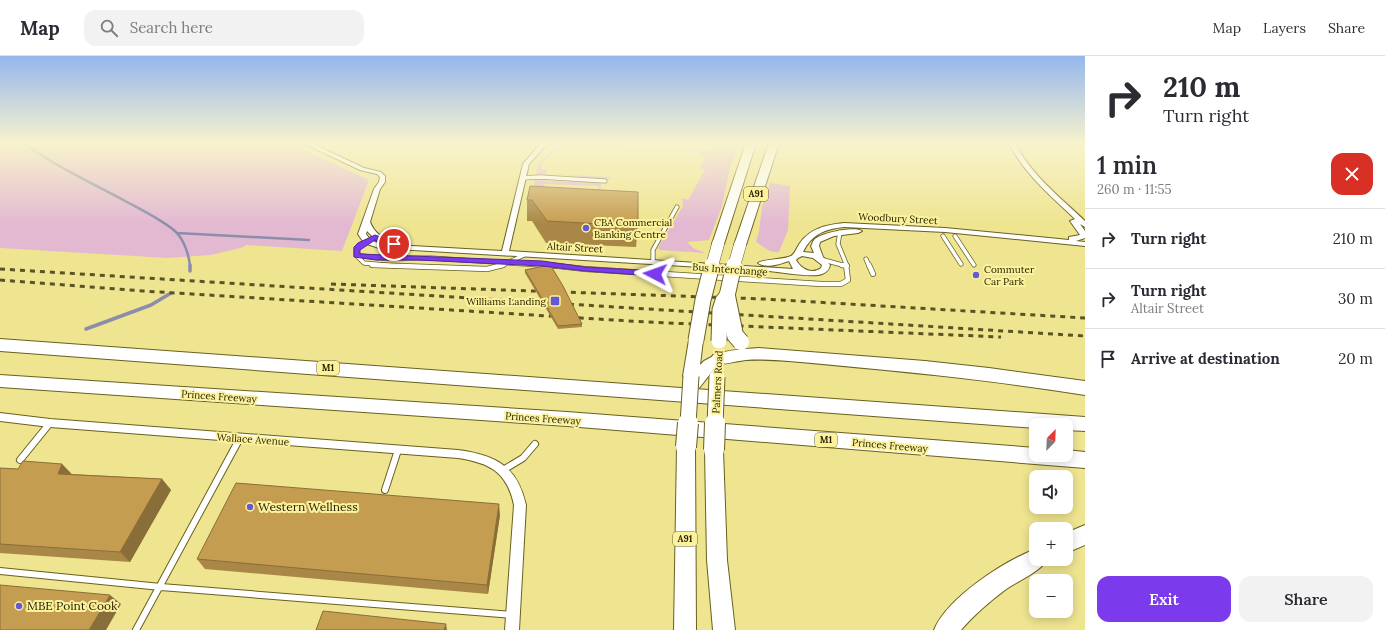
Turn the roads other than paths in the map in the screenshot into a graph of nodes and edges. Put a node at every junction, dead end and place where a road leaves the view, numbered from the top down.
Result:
1 (364, 170) edge
2 (524, 170) edge
3 (742, 170) edge
4 (765, 170) edge
5 (1030, 170) edge
6 (522, 178) junction
7 (586, 181) junction
8 (605, 181) dead end
9 (1060, 202) junction
10 (677, 207) dead end
11 (366, 222) junction
12 (1085, 225) edge
13 (840, 232) junction
14 (944, 233) junction
15 (955, 236) junction
16 (375, 237) junction
17 (1011, 238) junction
18 (367, 241) junction
19 (1050, 241) junction
20 (1085, 244) edge
21 (952, 250) junction
22 (964, 250) junction
23 (506, 252) junction
24 (524, 255) junction
25 (356, 256) junction
26 (795, 256) junction
27 (820, 258) junction
28 (866, 259) dead end
29 (653, 260) junction
30 (510, 262) junction
31 (961, 264) dead end
32 (974, 265) dead end
33 (847, 266) junction
34 (805, 272) junction
35 (873, 274) dead end
36 (727, 296) junction
37 (0, 345) edge
38 (764, 354) junction
39 (719, 359) junction
40 (0, 381) edge
41 (695, 382) junction
42 (1085, 388) edge
43 (0, 417) edge
44 (50, 423) junction
45 (1085, 424) edge
46 (240, 438) junction
47 (535, 444) dead end
48 (398, 450) junction
49 (20, 460) dead end
50 (1085, 460) edge
51 (503, 470) junction
52 (385, 490) dead end
53 (1085, 534) edge
54 (1073, 540) edge
55 (1029, 563) edge
56 (0, 571) edge
57 (161, 587) junction
58 (514, 615) junction
59 (136, 630) edge
60 (512, 630) edge
61 (685, 630) edge
62 (724, 630) edge
63 (946, 630) edge

1 - 11 street
2 - 6 street
3 - 41 highway, A91, bridge
4 - 36 highway, Palmers Road / A91, bridge
5 - 9 street, Woodbury Street
6 - 7 lane
6 - 7 lane
6 - 23 street
7 - 8 lane
9 - 12 street, Woodbury Street
9 - 19 street, Woodbury Street
10 - 29 lane
11 - 16 street
11 - 18 street
13 - 14 street, Woodbury Street
13 - 27 street, Woodbury Street
13 - 33 lane
14 - 15 street, Woodbury Street
14 - 17 street, Woodbury Street
14 - 21 lane
14 - 26 street, Woodbury Street
15 - 17 street, Woodbury Street
15 - 22 lane
16 - 18 lane
16 - 23 street, Altair Street
17 - 19 street, Woodbury Street
18 - 23 street, Altair Street
18 - 25 lane
19 - 20 street, Woodbury Street
21 - 22 lane
21 - 31 lane
22 - 32 lane
23 - 24 street, Altair Street
23 - 29 street, Altair Street
24 - 29 street, Altair Street
24 - 30 lane
25 - 30 lane, Bus Interchange
25 - 30 lane
26 - 27 street
26 - 29 street, Altair Street
26 - 34 street
27 - 33 lane
27 - 34 street, Altair Street
28 - 35 lane
29 - 34 street, Altair Street
30 - 33 lane, Bus Interchange
36 - 38 highway, bridge
36 - 39 highway, Palmers Road / A91, bridge
37 - 45 highway, M1
38 - 39 highway
38 - 42 highway
39 - 41 highway
39 - 62 highway, Palmers Road / A91, bridge
40 - 50 highway, Princes Freeway / M1
41 - 61 highway, A91, bridge
43 - 44 street, Wallace Avenue
44 - 46 street, Wallace Avenue
44 - 49 lane
46 - 48 street, Wallace Avenue
46 - 57 lane
47 - 51 lane
48 - 51 street, Wallace Avenue
48 - 52 lane
51 - 58 street, Wallace Avenue
53 - 54 highway
55 - 63 highway
56 - 57 lane
57 - 58 lane
57 - 59 lane
58 - 60 street, Wallace Avenue

